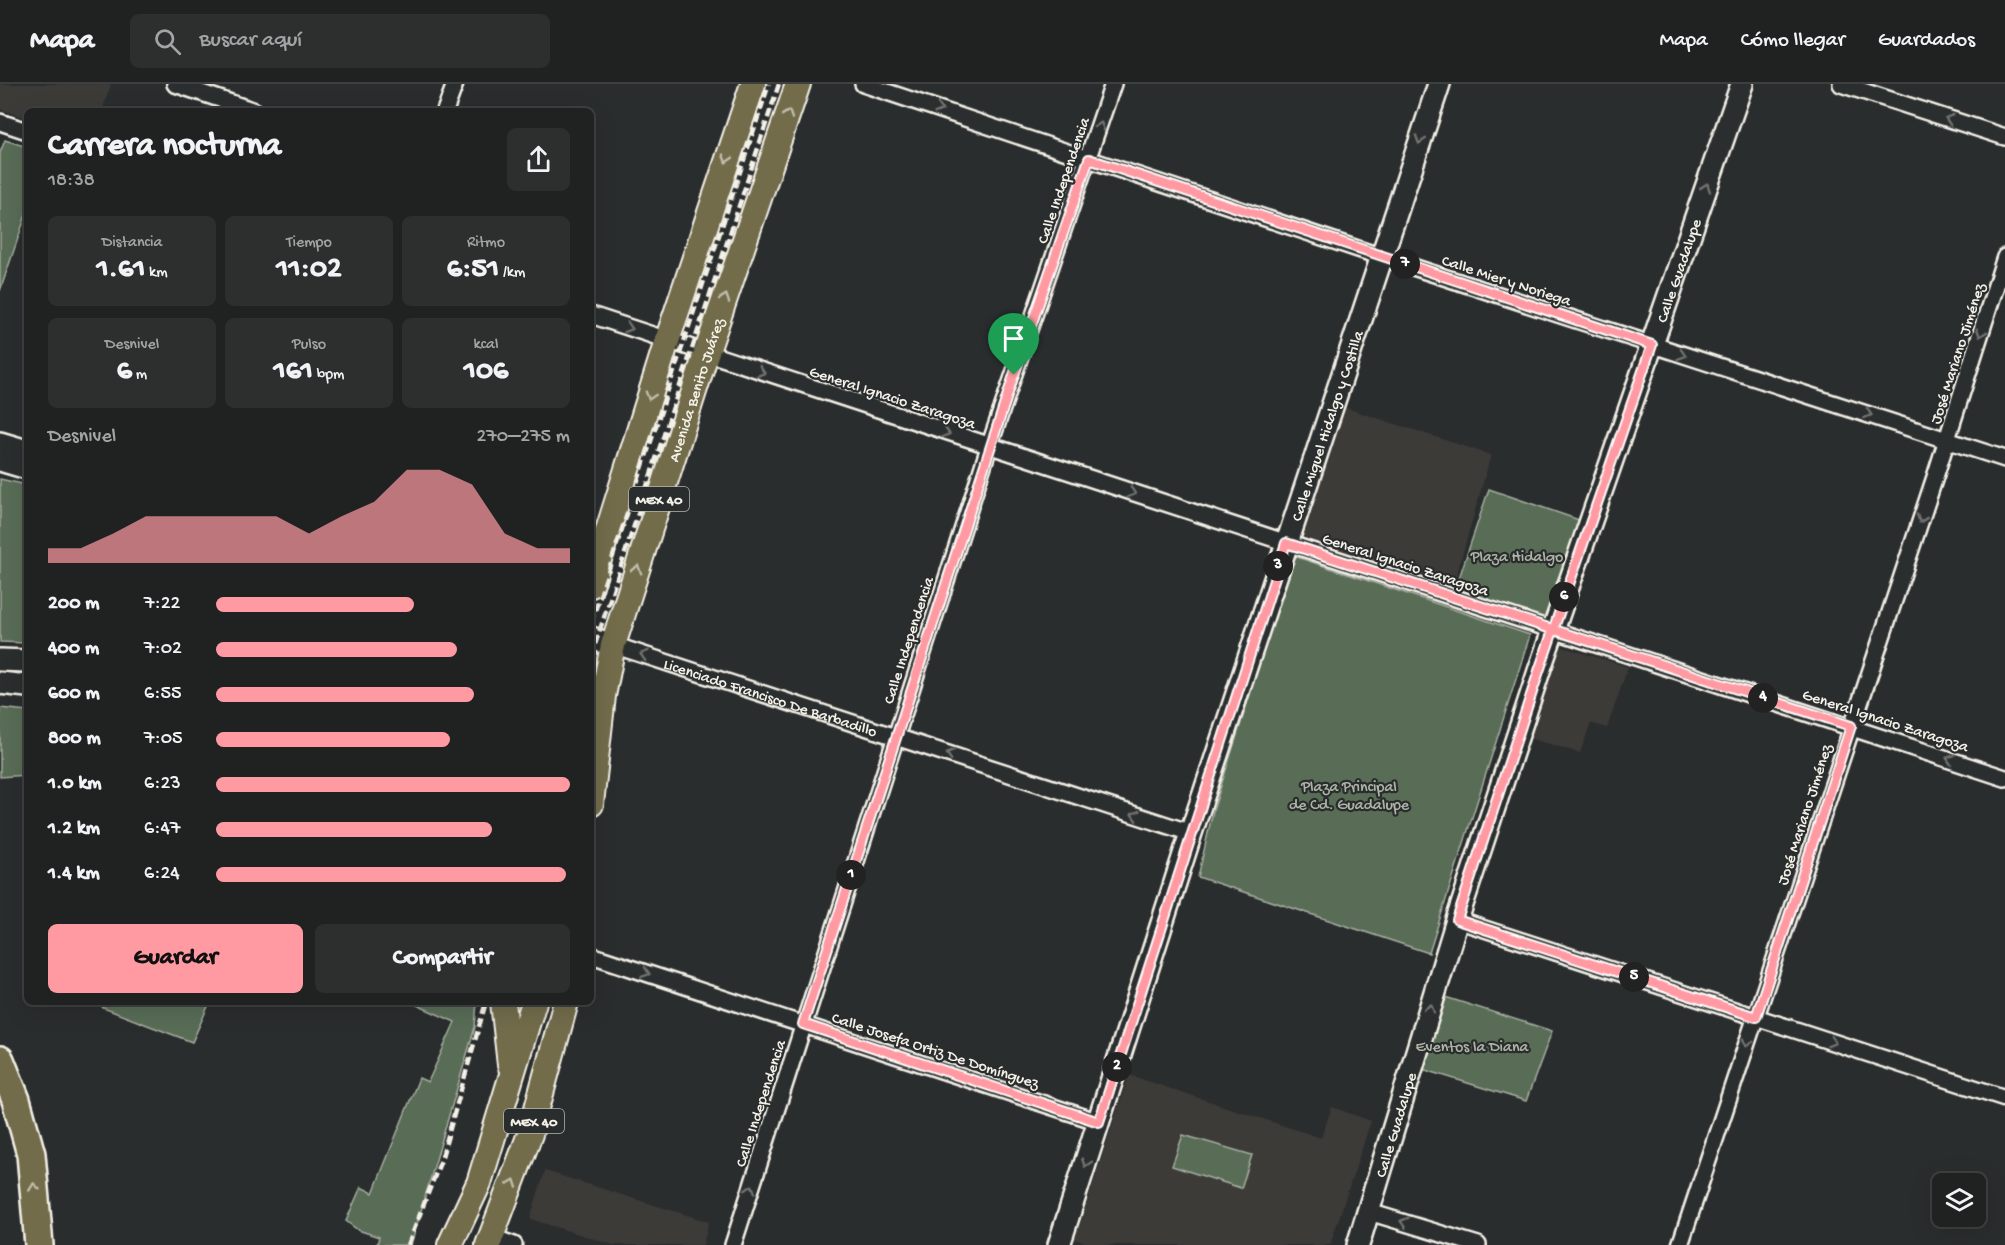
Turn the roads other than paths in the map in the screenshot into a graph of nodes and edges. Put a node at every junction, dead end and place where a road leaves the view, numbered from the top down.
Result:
1 (174, 84) edge
2 (454, 84) edge
3 (753, 84) edge
4 (798, 84) edge
5 (863, 84) edge
6 (1113, 84) edge
7 (1439, 84) edge
8 (1742, 84) edge
9 (1841, 84) edge
10 (246, 108) edge
11 (446, 108) edge
12 (0, 122) edge
13 (24, 130) edge
14 (2005, 137) edge
15 (1089, 159) junction
16 (1382, 256) junction
17 (2005, 257) edge
18 (594, 316) edge
19 (668, 340) junction
20 (1652, 345) junction
21 (705, 354) junction
22 (1947, 440) junction
23 (0, 443) edge
24 (989, 447) junction
25 (24, 450) edge
26 (2005, 459) edge
27 (0, 460) edge
28 (24, 467) edge
29 (1286, 543) junction
30 (594, 575) edge
31 (1553, 630) junction
32 (602, 642) edge
33 (0, 660) edge
34 (24, 662) edge
35 (0, 683) edge
36 (24, 686) edge
37 (1851, 726) junction
38 (895, 736) junction
39 (594, 777) edge
40 (2005, 778) edge
41 (1191, 833) junction
42 (1457, 920) junction
43 (594, 956) edge
44 (503, 1005) edge
45 (533, 1005) edge
46 (565, 1005) edge
47 (1756, 1017) junction
48 (803, 1024) junction
49 (0, 1060) edge
50 (512, 1079) junction
51 (2005, 1098) edge
52 (1099, 1122) junction
53 (1369, 1212) junction
54 (498, 1242) edge
55 (39, 1245) edge
56 (450, 1245) edge
57 (733, 1245) edge
58 (1059, 1245) edge
59 (1358, 1245) edge
60 (1478, 1245) edge
61 (1680, 1245) edge

1 - 10 street
2 - 11 street
3 -> 19 main road, MEX 40
21 -> 4 main road, Avenida Benito Juárez / MEX 40
5 -> 15 street, Calle Mier y Noriega
15 -> 6 street, Calle Independencia
7 -> 16 street, Calle Miguel Hidalgo y Costilla
20 -> 8 street, Calle Guadalupe
14 -> 9 street
12 - 13 street
15 - 16 street, Calle Mier y Noriega
15 - 24 street, Calle Independencia
16 - 20 street, Calle Mier y Noriega
16 - 29 street, Calle Miguel Hidalgo y Costilla
17 -> 22 street, José Mariano Jiménez
18 -> 19 street, General Ignacio Zaragoza
19 - 21 street, General Ignacio Zaragoza
19 -> 30 main road, MEX 40
20 -> 22 street, Calle Mier y Noriega
20 - 31 street, Calle Guadalupe
21 -> 24 street, General Ignacio Zaragoza
32 -> 21 main road, Avenida Benito Juárez / MEX 40
22 - 26 street, Calle Mier y Noriega
22 -> 37 street, José Mariano Jiménez
23 - 25 street
24 -> 29 street, General Ignacio Zaragoza
24 - 38 street, Calle Independencia
27 - 28 street
29 - 31 street, General Ignacio Zaragoza
29 - 41 street, Calle Miguel Hidalgo y Costilla
31 - 37 street, General Ignacio Zaragoza
31 - 42 street, Calle Guadalupe
38 -> 32 street, Licenciado Francisco De Barbadillo
32 - 39 main road, Avenida Benito Juárez / MEX 40
33 - 34 street
35 - 36 street
40 -> 37 street, General Ignacio Zaragoza
37 - 47 street, José Mariano Jiménez
41 -> 38 street, Licenciado Francisco De Barbadillo
38 - 48 street, Calle Independencia
41 - 52 street, Calle Miguel Hidalgo y Costilla
42 - 47 street
53 -> 42 street, Calle Guadalupe
43 -> 48 street, Calle Josefa Ortiz De Domínguez
44 - 50 main road
45 - 50 main road, MEX 40
54 -> 46 main road, MEX 40
47 -> 51 street
47 -> 61 street, José Mariano Jiménez
48 - 52 street, Calle Josefa Ortiz De Domínguez
57 -> 48 street, Calle Independencia
55 -> 49 highway
50 - 56 main road, MEX 40
52 -> 58 street, Calle Miguel Hidalgo y Costilla
53 - 59 street, Calle Guadalupe
60 -> 53 street

